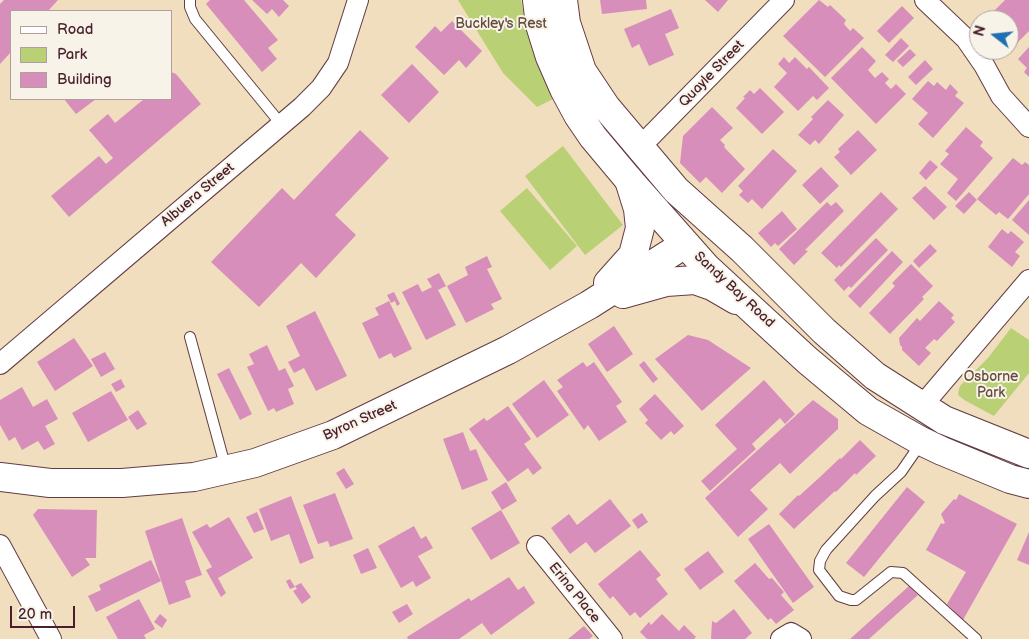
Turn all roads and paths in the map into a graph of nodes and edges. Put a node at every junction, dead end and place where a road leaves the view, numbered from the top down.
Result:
1 (190, 0) edge
2 (358, 0) edge
3 (537, 0) edge
4 (563, 0) edge
5 (784, 0) edge
6 (925, 0) edge
7 (281, 124) junction
8 (1029, 127) edge
9 (640, 147) junction
10 (629, 180) junction
11 (714, 223) junction
12 (685, 244) junction
13 (1029, 280) edge
14 (588, 305) junction
15 (766, 320) junction
16 (190, 337) dead end
17 (0, 364) edge
18 (921, 407) junction
19 (910, 435) junction
20 (1029, 454) edge
21 (226, 470) junction
22 (0, 478) edge
23 (1029, 484) edge
24 (0, 545) edge
25 (537, 546) dead end
26 (51, 639) edge
27 (612, 639) edge
28 (781, 639) edge
29 (801, 639) edge
30 (976, 639) edge

1 - 7 lane
2 - 7 street, Albuera Street
3 - 10 main road, Sandy Bay Road
4 - 9 main road
5 - 9 street, Quayle Street
6 - 8 street
7 - 17 street, Albuera Street
9 - 11 main road
10 - 12 main road, Sandy Bay Road
10 - 14 main road
11 - 12 main road, Byron Street
11 - 18 main road
12 - 14 main road, Byron Street
12 - 15 main road, Sandy Bay Road
13 - 18 street
14 - 15 main road
14 - 21 main road, Byron Street
15 - 19 main road, Sandy Bay Road
16 - 21 lane
18 - 19 main road
18 - 20 main road
19 - 23 main road, Sandy Bay Road
19 - 30 lane
21 - 22 main road, Byron Street
24 - 26 street
25 - 27 street, Erina Place
28 - 29 street

